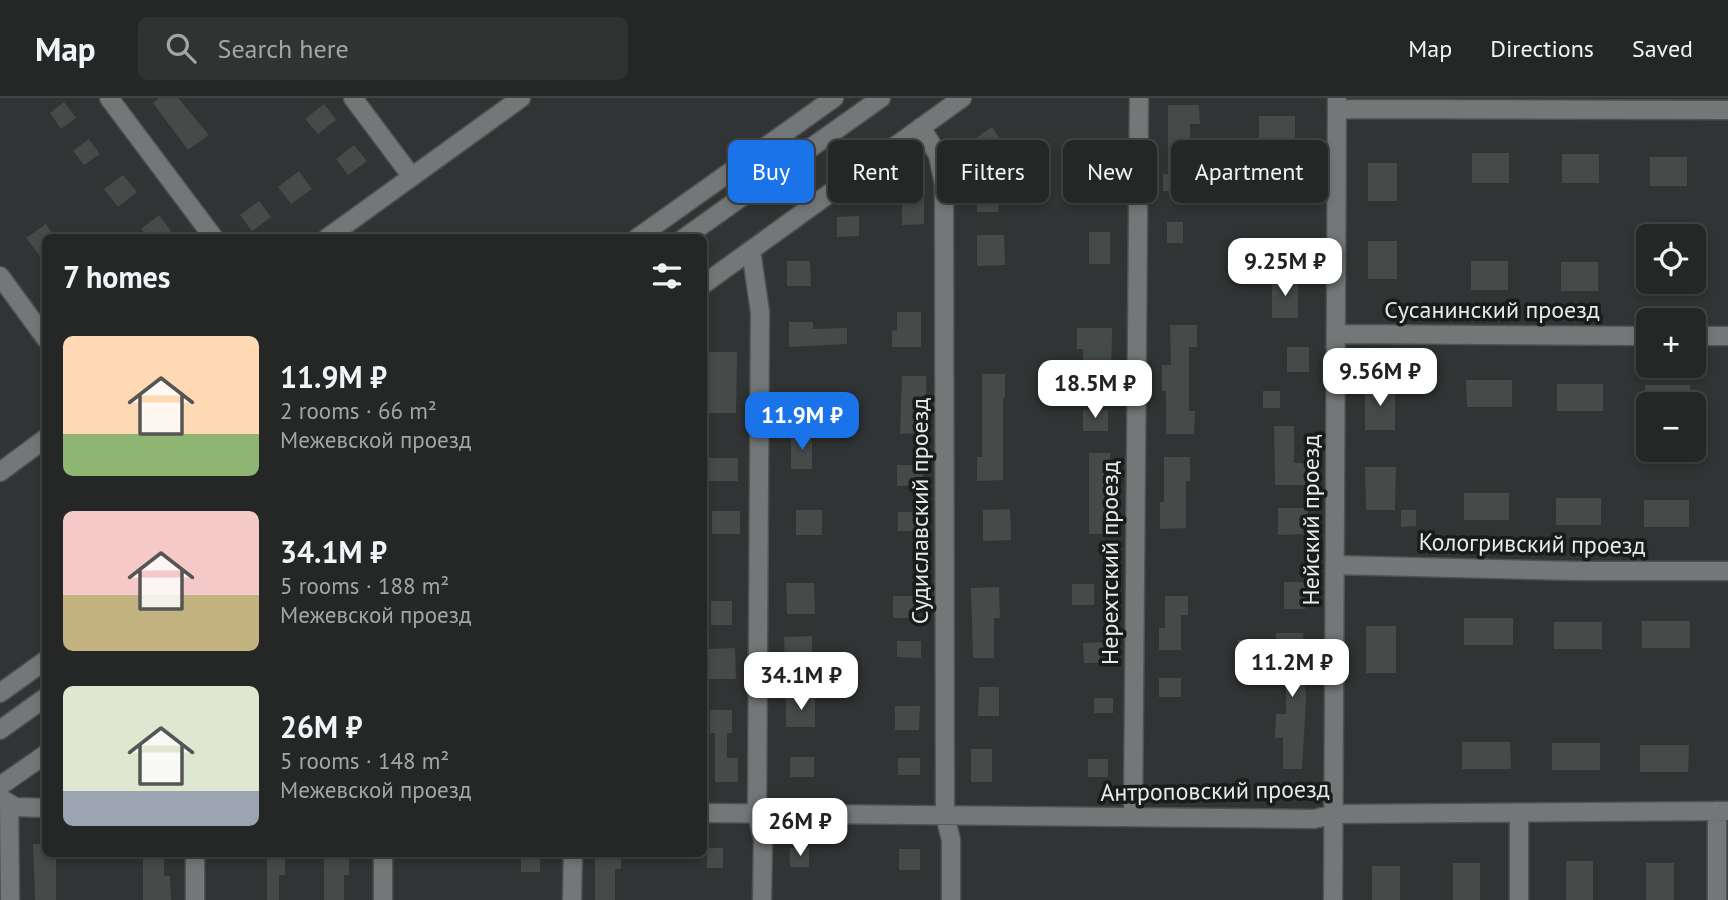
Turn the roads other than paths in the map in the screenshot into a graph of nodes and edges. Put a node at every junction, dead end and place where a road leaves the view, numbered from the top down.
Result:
1 (109, 98) edge
2 (353, 98) edge
3 (521, 98) edge
4 (834, 98) edge
5 (881, 98) edge
6 (962, 98) edge
7 (1139, 98) edge
8 (1337, 103) edge
9 (1728, 110) edge
10 (921, 127) junction
11 (412, 177) junction
12 (211, 234) edge
13 (333, 234) edge
14 (644, 234) edge
15 (690, 234) edge
16 (751, 250) junction
17 (0, 276) edge
18 (707, 282) edge
19 (42, 334) edge
20 (1336, 334) junction
21 (1636, 336) edge
22 (1706, 336) edge
23 (1728, 336) edge
24 (42, 441) edge
25 (0, 472) edge
26 (1335, 565) junction
27 (1728, 571) edge
28 (42, 663) edge
29 (0, 693) edge
30 (42, 700) edge
31 (0, 730) edge
32 (42, 757) edge
33 (0, 786) edge
34 (4, 801) edge
35 (42, 808) edge
36 (1723, 811) edge
37 (1519, 813) junction
38 (707, 814) edge
39 (757, 814) junction
40 (1335, 814) junction
41 (946, 816) junction
42 (1133, 817) junction
43 (195, 857) edge
44 (383, 857) edge
45 (573, 857) edge
46 (10, 900) edge
47 (195, 900) edge
48 (383, 900) edge
49 (572, 900) edge
50 (762, 900) edge
51 (950, 900) edge
52 (1333, 900) edge
53 (1519, 900) edge
54 (1717, 900) edge

1 - 12 street
2 - 11 street
3 - 11 street
4 - 14 street
5 - 15 street
6 - 10 street
7 - 42 street, Нерехтский проезд
8 - 9 street
8 - 20 street, Нейский проезд
10 - 16 street
10 - 41 street, Судиславский проезд
11 - 13 street
16 - 18 street
16 - 39 street
17 - 19 street
20 - 21 street, Сусанинский проезд
20 - 26 street, Нейский проезд
22 - 23 street
24 - 25 street
26 - 27 street, Кологривский проезд
26 - 40 street, Нейский проезд
28 - 29 street
30 - 31 street
32 - 33 street
34 - 35 street
34 - 46 street
36 - 37 street, Антроповский проезд
36 - 54 street
37 - 40 street, Антроповский проезд
37 - 53 street
38 - 39 street, Антроповский проезд
39 - 41 street, Антроповский проезд
39 - 50 street
40 - 42 street, Антроповский проезд
40 - 52 street, Нейский проезд
41 - 42 street, Антроповский проезд
41 - 51 street, Судиславский проезд
43 - 47 street
44 - 48 street
45 - 49 street

